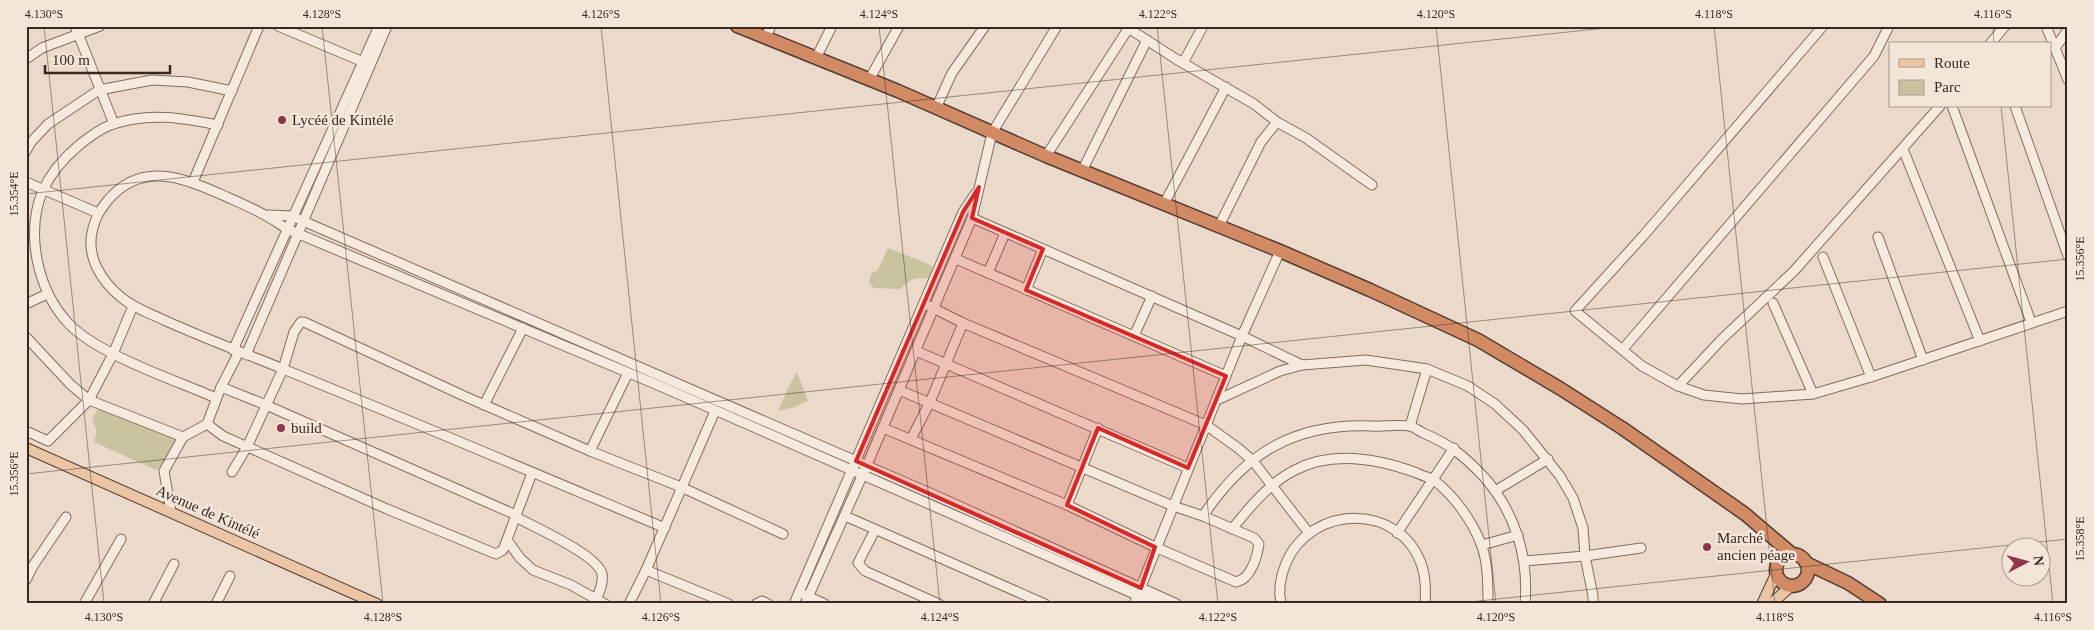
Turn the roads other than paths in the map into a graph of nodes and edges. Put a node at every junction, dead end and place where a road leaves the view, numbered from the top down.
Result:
1 (100, 26) edge
2 (259, 26) edge
3 (278, 26) edge
4 (379, 26) edge
5 (386, 26) edge
6 (737, 26) edge
7 (832, 26) edge
8 (898, 26) edge
9 (984, 26) edge
10 (1057, 26) edge
11 (1202, 26) edge
12 (1823, 26) edge
13 (1889, 26) edge
14 (2005, 26) edge
15 (2046, 26) edge
16 (1128, 27) edge
17 (76, 30) edge
18 (2068, 30) edge
19 (768, 32) edge
20 (1147, 40) junction
21 (1992, 42) edge
22 (2055, 48) junction
23 (816, 58) junction
24 (26, 59) edge
25 (1183, 63) junction
26 (366, 64) junction
27 (869, 80) junction
28 (2068, 80) edge
29 (1226, 87) junction
30 (99, 90) junction
31 (232, 91) junction
32 (936, 108) junction
33 (1938, 108) edge
34 (1953, 108) edge
35 (2016, 108) edge
36 (1277, 122) junction
37 (114, 124) junction
38 (218, 125) junction
39 (992, 133) junction
40 (1903, 148) junction
41 (26, 150) edge
42 (1046, 156) junction
43 (1082, 171) junction
44 (26, 182) edge
45 (193, 182) junction
46 (1372, 185) dead end
47 (978, 187) junction
48 (44, 190) junction
49 (1164, 204) junction
50 (98, 213) junction
51 (268, 215) junction
52 (292, 216) junction
53 (972, 218) junction
54 (303, 221) junction
55 (1219, 226) junction
56 (287, 229) junction
57 (298, 233) junction
58 (1005, 233) junction
59 (1878, 237) dead end
60 (1043, 249) junction
61 (1280, 251) junction
62 (2068, 256) edge
63 (1823, 257) dead end
64 (956, 259) junction
65 (988, 273) junction
66 (1026, 290) junction
67 (47, 294) junction
68 (1152, 296) junction
69 (1774, 303) dead end
70 (26, 304) edge
71 (925, 304) junction
72 (133, 306) junction
73 (934, 309) junction
74 (2068, 312) edge
75 (2032, 322) junction
76 (963, 323) junction
77 (524, 328) junction
78 (1134, 336) junction
79 (1242, 336) junction
80 (26, 337) edge
81 (1980, 341) junction
82 (1623, 349) junction
83 (916, 351) junction
84 (239, 352) junction
85 (113, 354) junction
86 (1923, 360) junction
87 (946, 362) junction
88 (1302, 365) junction
89 (283, 369) junction
90 (1427, 369) junction
91 (628, 373) junction
92 (1226, 376) junction
93 (1871, 377) junction
94 (1678, 386) junction
95 (221, 387) junction
96 (899, 390) junction
97 (1813, 394) junction
98 (216, 398) junction
99 (89, 400) junction
100 (1217, 400) junction
101 (930, 402) junction
102 (266, 405) junction
103 (484, 405) junction
104 (716, 411) junction
105 (206, 424) junction
106 (1206, 425) junction
107 (1410, 426) junction
108 (883, 428) junction
109 (1098, 428) junction
110 (26, 431) edge
111 (183, 437) junction
112 (911, 439) junction
113 (247, 447) junction
114 (26, 448) edge
115 (1454, 448) junction
116 (590, 451) junction
117 (1548, 459) junction
118 (1253, 461) junction
119 (855, 465) junction
120 (867, 465) junction
121 (1083, 466) junction
122 (1188, 468) junction
123 (232, 472) dead end
124 (532, 472) junction
125 (863, 475) junction
126 (1433, 479) junction
127 (1272, 485) junction
128 (681, 487) junction
129 (1495, 490) junction
130 (1067, 505) junction
131 (1172, 506) junction
132 (171, 512) junction
133 (516, 516) junction
134 (845, 516) junction
135 (1204, 516) junction
136 (66, 518) dead end
137 (665, 528) junction
138 (1232, 529) junction
139 (874, 530) junction
140 (1308, 532) junction
141 (1397, 533) junction
142 (783, 534) dead end
143 (1518, 535) junction
144 (121, 539) dead end
145 (507, 540) junction
146 (1482, 546) junction
147 (1155, 547) junction
148 (1641, 548) dead end
149 (1585, 556) junction
150 (1787, 556) junction
151 (1524, 561) junction
152 (174, 564) dead end
153 (1806, 569) junction
154 (646, 570) junction
155 (1776, 574) junction
156 (230, 576) dead end
157 (26, 580) edge
158 (1792, 586) junction
159 (799, 592) junction
160 (1137, 596) edge
161 (807, 600) edge
162 (1022, 600) edge
163 (595, 602) edge
164 (1279, 602) edge
165 (84, 604) edge
166 (153, 604) edge
167 (216, 604) edge
168 (377, 604) edge
169 (605, 604) edge
170 (629, 604) edge
171 (728, 604) edge
172 (756, 604) edge
173 (768, 604) edge
174 (794, 604) edge
175 (825, 604) edge
176 (939, 604) edge
177 (1045, 604) edge
178 (1156, 604) edge
179 (1177, 604) edge
180 (1425, 604) edge
181 (1488, 604) edge
182 (1525, 604) edge
183 (1593, 604) edge
184 (1762, 604) edge
185 (1771, 604) edge
186 (1880, 604) edge

1 - 17 street
2 - 31 street
3 - 26 street
4 - 26 street
5 - 26 street
6 - 19 highway
7 - 23 street
8 - 27 street
9 - 32 street
10 - 39 street
11 - 25 street
12 - 82 street
13 - 82 street
14 - 21 street
15 - 22 street
16 - 20 street
16 - 42 street
17 - 24 street
17 - 30 street
18 - 22 street
19 - 23 highway
20 - 25 street
20 - 43 street
22 - 28 street
23 - 27 highway
25 - 29 street
26 - 52 street
26 - 54 street
27 - 32 highway
29 - 36 street
29 - 49 street
30 - 31 street
30 - 37 street
30 - 41 street
31 - 38 street
32 - 39 highway
33 - 40 street
34 - 75 street
35 - 62 street
36 - 46 street
36 - 55 street
37 - 38 street
37 - 48 street
38 - 45 street
39 - 42 highway
39 - 47 street
40 - 81 street
40 - 94 street
42 - 43 highway
43 - 49 highway
44 - 48 street
45 - 50 street
45 - 51 street
47 - 53 street
47 - 71 street
48 - 50 street
48 - 67 street
49 - 55 highway
50 - 72 street
51 - 52 street
51 - 56 street
52 - 54 street
52 - 56 street
53 - 58 street
53 - 64 street
54 - 57 street
54 - 119 street
55 - 61 highway
56 - 57 street
56 - 84 street
57 - 77 street
57 - 84 street
58 - 60 street
58 - 65 street
59 - 86 street
60 - 66 street
60 - 68 street
61 - 79 street
61 - 150 highway
63 - 93 street
64 - 65 street
64 - 73 street
65 - 66 street
66 - 78 street
67 - 70 street
67 - 85 street
68 - 78 street
68 - 79 street
69 - 97 street
71 - 73 street
71 - 119 street
72 - 84 street
72 - 85 street
73 - 76 street
73 - 83 street
74 - 75 street
75 - 81 street
76 - 87 street
76 - 106 street
77 - 91 street
77 - 103 street
78 - 92 street
79 - 88 street
79 - 92 street
80 - 99 street
81 - 86 street
82 - 94 street
83 - 87 street
83 - 96 street
84 - 89 street
84 - 95 street
85 - 98 street
85 - 99 street
86 - 93 street
87 - 101 street
87 - 109 street
88 - 90 street
88 - 100 street
89 - 102 street
89 - 103 street
89 - 124 street
90 - 107 street
90 - 117 street
91 - 104 street
91 - 116 street
92 - 100 street
93 - 97 street
94 - 97 street
95 - 98 street
95 - 102 street
96 - 101 street
96 - 108 street
98 - 105 street
99 - 110 street
99 - 111 street
100 - 106 street
101 - 112 street
101 - 121 street
102 - 113 street
102 - 133 street
103 - 116 street
104 - 119 street
104 - 128 street
105 - 111 street
105 - 113 street
106 - 118 street
106 - 122 street
107 - 115 street
107 - 118 street
108 - 112 street
108 - 120 street
109 - 121 street
109 - 122 street
111 - 132 street
112 - 130 street
113 - 123 street
113 - 145 street
114 - 132 main road, Avenue de Kintélé
115 - 126 street
115 - 129 street
116 - 128 street
117 - 129 street
117 - 149 street
118 - 127 street
118 - 135 street
119 - 120 street
119 - 125 street
119 - 159 street
120 - 125 street
120 - 160 street
121 - 130 street
121 - 131 street
122 - 131 street
124 - 133 street
124 - 137 street
125 - 134 street
125 - 160 street
126 - 127 street
126 - 141 street
126 - 146 street
127 - 138 street
127 - 140 street
128 - 137 street
128 - 142 street
129 - 143 street
130 - 147 street
131 - 135 street
131 - 147 street
132 - 168 main road, Avenue de Kintélé
133 - 145 street
133 - 163 street
134 - 139 street
134 - 161 street
135 - 138 street
136 - 157 street
137 - 154 street
138 - 147 street
139 - 162 street
139 - 176 street
140 - 141 street
140 - 164 street
141 - 180 street
143 - 146 street
143 - 151 street
144 - 165 street
145 - 163 street
146 - 181 street
147 - 160 street
148 - 149 street
149 - 151 street
149 - 183 street
150 - 153 highway
150 - 155 highway
151 - 182 street
152 - 166 street
153 - 158 highway
153 - 186 highway
154 - 170 street
154 - 171 street
155 - 158 highway
155 - 184 main road
156 - 167 street
158 - 185 main road
159 - 161 street
159 - 174 street
160 - 178 street
160 - 179 street
161 - 175 street
162 - 177 street
163 - 169 street
172 - 173 street

